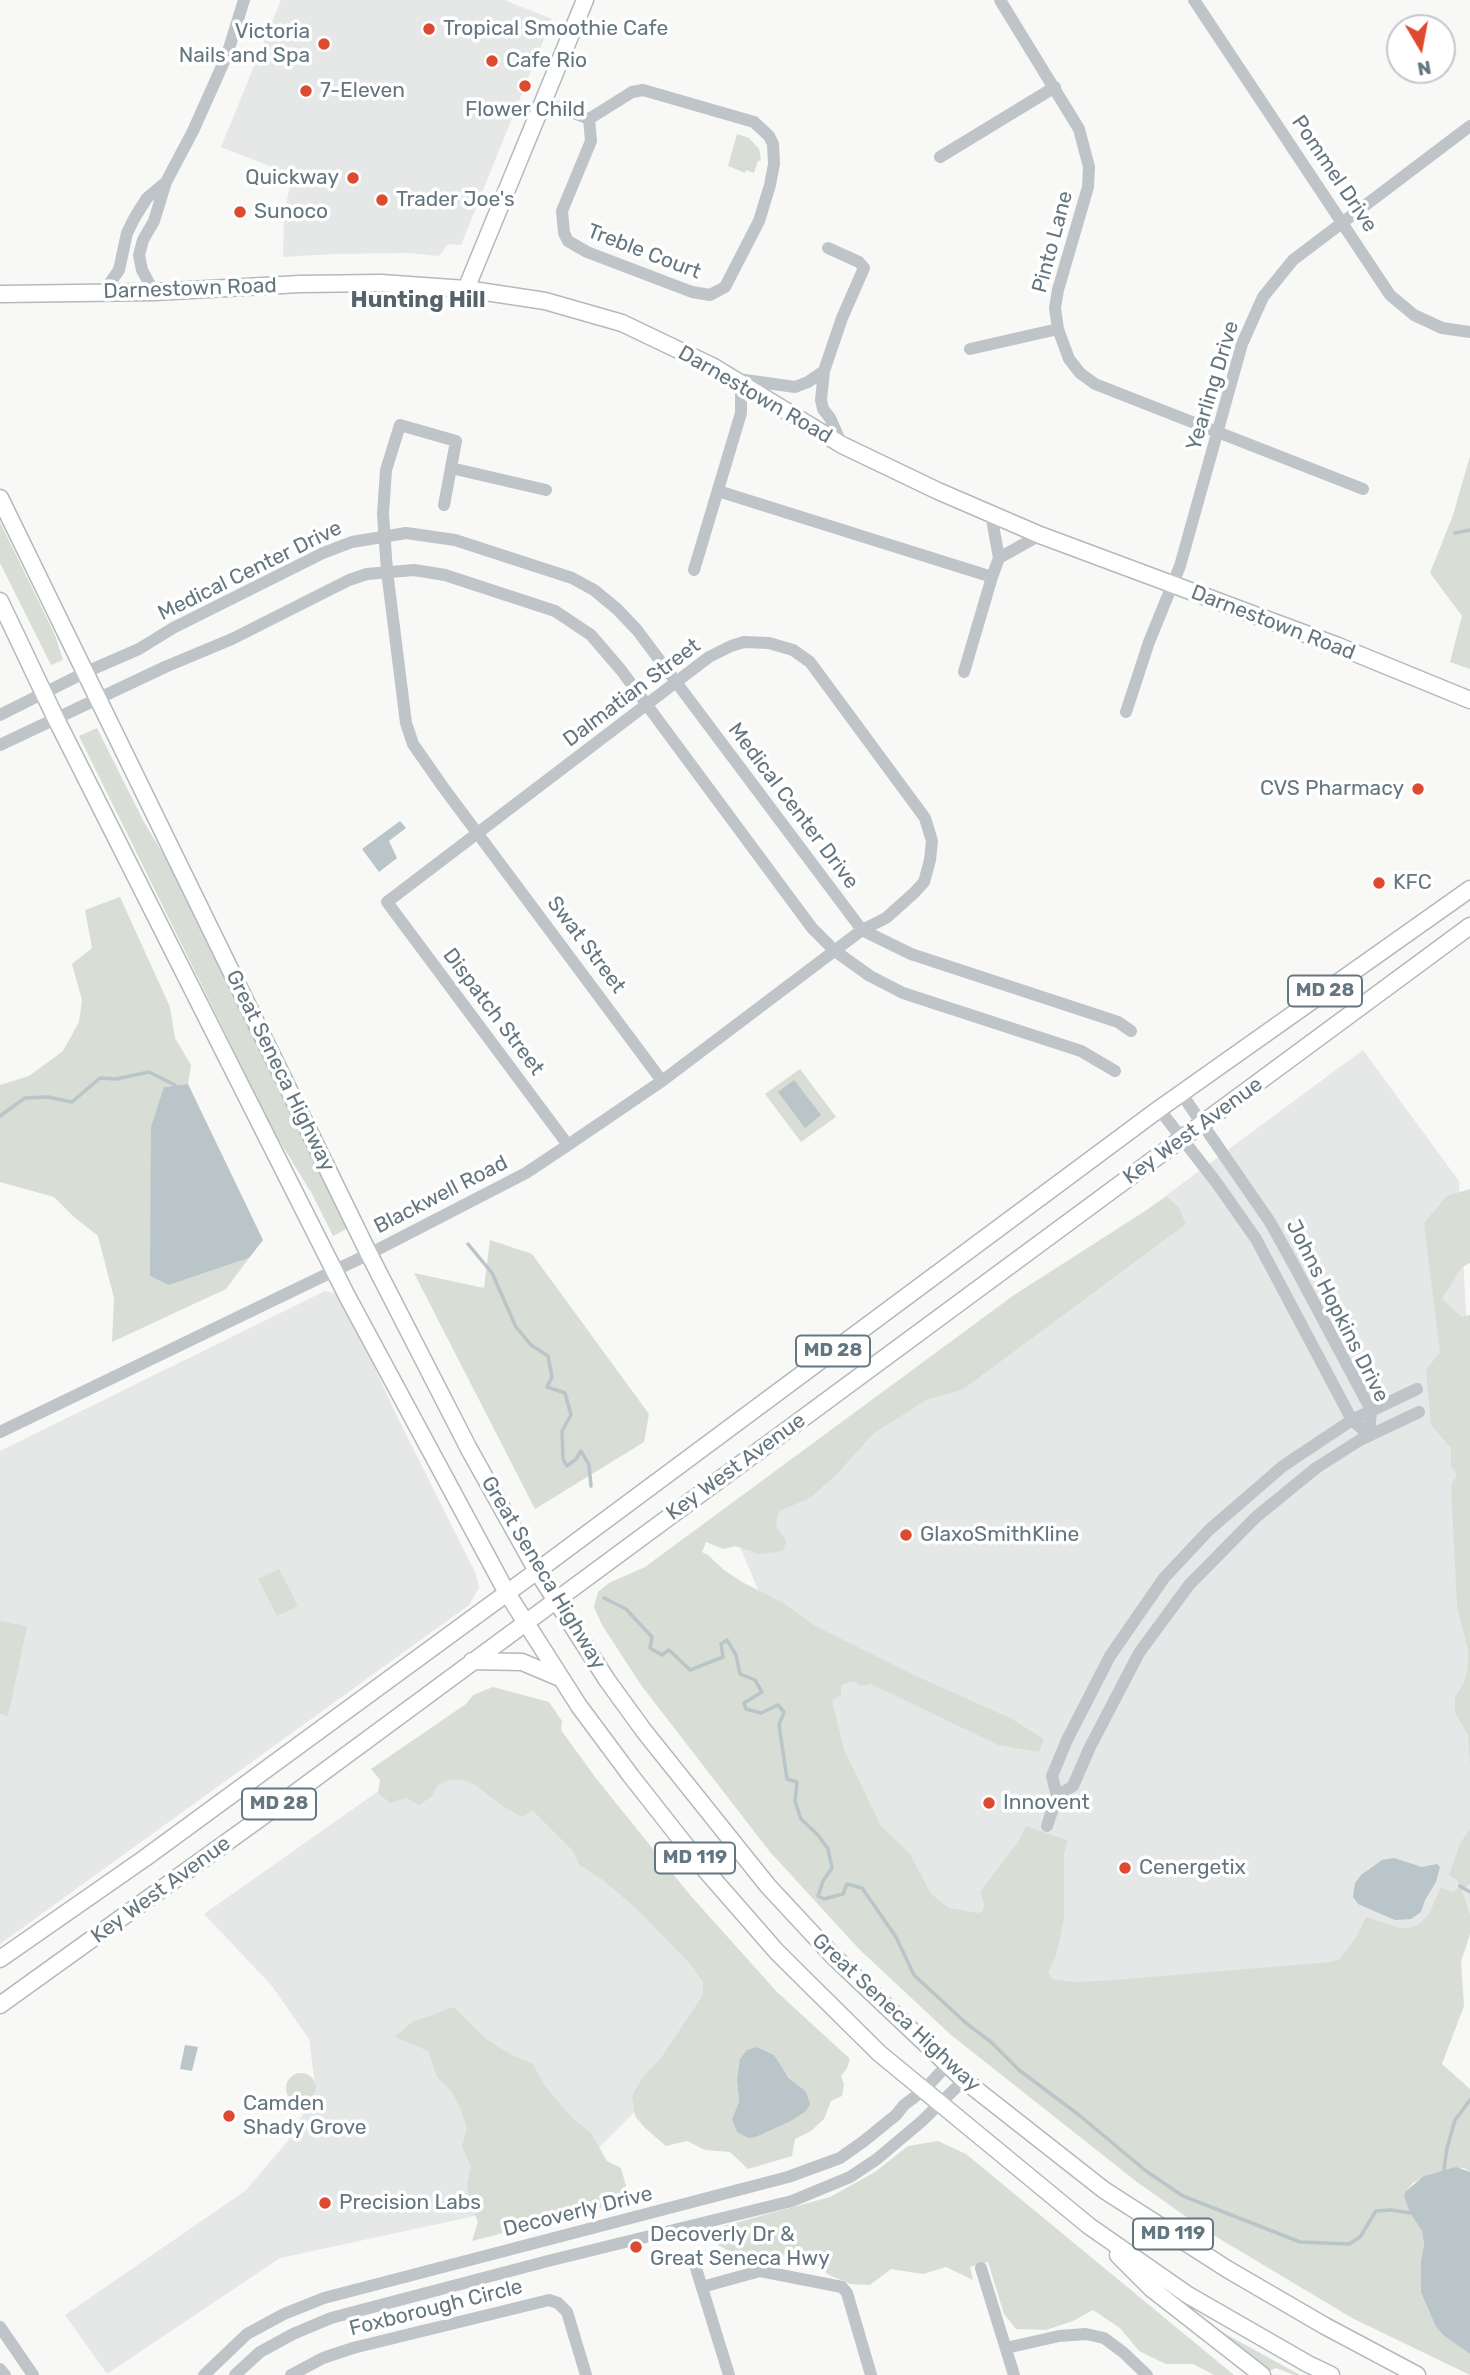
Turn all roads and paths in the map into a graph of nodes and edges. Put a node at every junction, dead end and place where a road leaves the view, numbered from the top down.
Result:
1 (244, 0) edge
2 (585, 0) edge
3 (1000, 0) edge
4 (1194, 0) edge
5 (1055, 87) junction
6 (544, 102) junction
7 (589, 119) junction
8 (1470, 126) edge
9 (940, 157) dead end
10 (166, 182) junction
11 (1343, 222) junction
12 (828, 248) dead end
13 (466, 289) junction
14 (103, 292) junction
15 (154, 292) junction
16 (0, 294) edge
17 (1058, 330) junction
18 (1470, 332) edge
19 (970, 349) dead end
20 (824, 371) junction
21 (737, 381) junction
22 (1218, 434) junction
23 (842, 445) junction
24 (451, 468) junction
25 (1363, 489) dead end
26 (546, 490) dead end
27 (718, 491) junction
28 (0, 498) edge
29 (444, 505) dead end
30 (990, 514) junction
31 (384, 535) junction
32 (1040, 535) junction
33 (999, 558) junction
34 (694, 570) dead end
35 (387, 571) junction
36 (992, 577) junction
37 (1172, 584) junction
38 (0, 601) edge
39 (86, 672) junction
40 (964, 672) dead end
41 (676, 683) junction
42 (44, 692) junction
43 (99, 698) junction
44 (1470, 700) edge
45 (647, 705) junction
46 (1126, 712) dead end
47 (0, 715) edge
48 (56, 719) junction
49 (0, 745) edge
50 (478, 833) junction
51 (1470, 889) edge
52 (387, 901) joint
53 (1470, 926) edge
54 (862, 930) junction
55 (835, 951) junction
56 (1131, 1031) dead end
57 (1115, 1071) dead end
58 (662, 1080) junction
59 (1181, 1093) junction
60 (1158, 1109) junction
61 (1202, 1124) junction
62 (1182, 1139) junction
63 (568, 1145) junction
64 (369, 1254) junction
65 (333, 1270) junction
66 (1417, 1389) dead end
67 (1371, 1410) junction
68 (1419, 1412) dead end
69 (1352, 1420) junction
70 (0, 1432) edge
71 (1369, 1435) junction
72 (537, 1572) junction
73 (507, 1593) junction
74 (556, 1601) junction
75 (526, 1622) junction
76 (472, 1661) junction
77 (560, 1678) junction
78 (1058, 1796) junction
79 (1047, 1826) dead end
80 (0, 1959) edge
81 (0, 2005) edge
82 (948, 2064) junction
83 (964, 2080) junction
84 (924, 2090) junction
85 (940, 2103) junction
86 (1089, 2226) junction
87 (695, 2265) dead end
88 (981, 2268) dead end
89 (702, 2287) junction
90 (0, 2327) edge
91 (1006, 2348) junction
92 (0, 2369) edge
93 (5, 2375) edge
94 (33, 2375) edge
95 (204, 2375) edge
96 (235, 2375) edge
97 (291, 2375) edge
98 (586, 2375) edge
99 (729, 2375) edge
100 (871, 2375) edge
101 (1014, 2375) edge
102 (1147, 2375) edge
103 (1262, 2375) edge
104 (1331, 2375) edge
105 (1417, 2375) edge

1 - 10 street
2 - 6 main road
3 - 5 street, Pinto Lane
4 - 11 street, Pommel Drive
5 - 9 street
5 - 17 street, Pinto Lane
6 - 7 street
6 - 13 main road
7 - 7 street, Treble Court
8 - 11 street, Yearling Drive
10 - 14 street
10 - 15 street
11 - 18 street, Pommel Drive
11 - 22 street, Yearling Drive
12 - 20 street
13 - 15 main road, Darnestown Road
13 - 21 main road, Darnestown Road
14 - 15 main road, Darnestown Road
14 - 16 main road, Darnestown Road
17 - 19 street
17 - 22 street, Pinto Lane
20 - 21 street
20 - 23 street
21 - 23 main road, Darnestown Road
21 - 27 street
22 - 25 street, Pinto Lane
22 - 37 street, Yearling Drive
23 - 30 main road, Darnestown Road
24 - 26 street
24 - 29 street
24 - 31 street, Swat Street
27 - 34 street
27 - 36 street
28 - 39 main road, Great Seneca Highway
30 - 32 main road, Darnestown Road
30 - 33 street
31 - 35 street, Swat Street
31 - 39 street, Medical Center Drive
31 - 41 street, Medical Center Drive
32 - 33 street
32 - 37 main road, Darnestown Road
33 - 36 street
35 - 43 street
35 - 45 street
35 - 50 street, Swat Street
36 - 40 street
37 - 44 main road, Darnestown Road
37 - 46 street, Yearling Drive
38 - 42 main road, Great Seneca Highway
39 - 42 street, Medical Center Drive
39 - 43 main road, Great Seneca Highway
41 - 45 street, Dalmatian Street
41 - 54 street, Medical Center Drive
41 - 54 street, Dalmatian Street
42 - 47 street, Medical Center Drive
42 - 48 main road, Great Seneca Highway
43 - 48 street
43 - 64 main road, Great Seneca Highway
45 - 50 street, Dalmatian Street
45 - 55 street
48 - 49 street
48 - 65 main road, Great Seneca Highway
50 - 52 street, Dalmatian Street
50 - 58 street, Swat Street
51 - 59 main road, Key West Avenue / MD 28
52 - 63 street, Dispatch Street
53 - 61 main road, Key West Avenue / MD 28
54 - 55 street, Blackwell Road
54 - 56 street
55 - 57 street
55 - 58 street, Blackwell Road
58 - 63 street, Blackwell Road
59 - 60 main road, Key West Avenue / MD 28
59 - 61 street, Johns Hopkins Drive
60 - 62 street, Johns Hopkins Drive
60 - 72 main road, Key West Avenue / MD 28
61 - 62 main road, Key West Avenue / MD 28
61 - 67 street, Johns Hopkins Drive
62 - 69 street, Johns Hopkins Drive
62 - 74 main road, Key West Avenue / MD 28
63 - 64 street, Blackwell Road
64 - 65 street, Blackwell Road
64 - 72 main road, Great Seneca Highway
65 - 70 street, Blackwell Road
65 - 73 main road, Great Seneca Highway
66 - 67 street
67 - 69 street
67 - 71 street, Johns Hopkins Drive
68 - 71 street
69 - 71 street, Johns Hopkins Drive
69 - 78 street
71 - 78 street
72 - 73 main road, Key West Avenue / MD 28
72 - 74 main road, Great Seneca Highway / MD 119
73 - 75 main road, Great Seneca Highway / MD 119
73 - 80 main road, Key West Avenue / MD 28
74 - 75 main road, Key West Avenue / MD 28
74 - 82 main road, Great Seneca Highway / MD 119
75 - 76 main road, Key West Avenue / MD 28
75 - 77 main road, Great Seneca Highway / MD 119
76 - 77 main road
76 - 81 main road, Key West Avenue / MD 28
77 - 84 main road, Great Seneca Highway / MD 119
78 - 79 street
82 - 83 main road, Great Seneca Highway / MD 119
82 - 84 street, Decoverly Drive
83 - 85 street, Decoverly Drive
83 - 105 main road, Great Seneca Highway / MD 119
84 - 85 main road, Great Seneca Highway / MD 119
84 - 95 street, Decoverly Drive
85 - 86 main road, Great Seneca Highway / MD 119
85 - 96 street, Decoverly Drive
86 - 103 main road
86 - 104 main road, Great Seneca Highway / MD 119
87 - 89 street
88 - 91 street
89 - 99 street
89 - 100 street
90 - 94 street
91 - 101 street
91 - 102 street
92 - 93 street
97 - 98 street, Foxborough Circle

